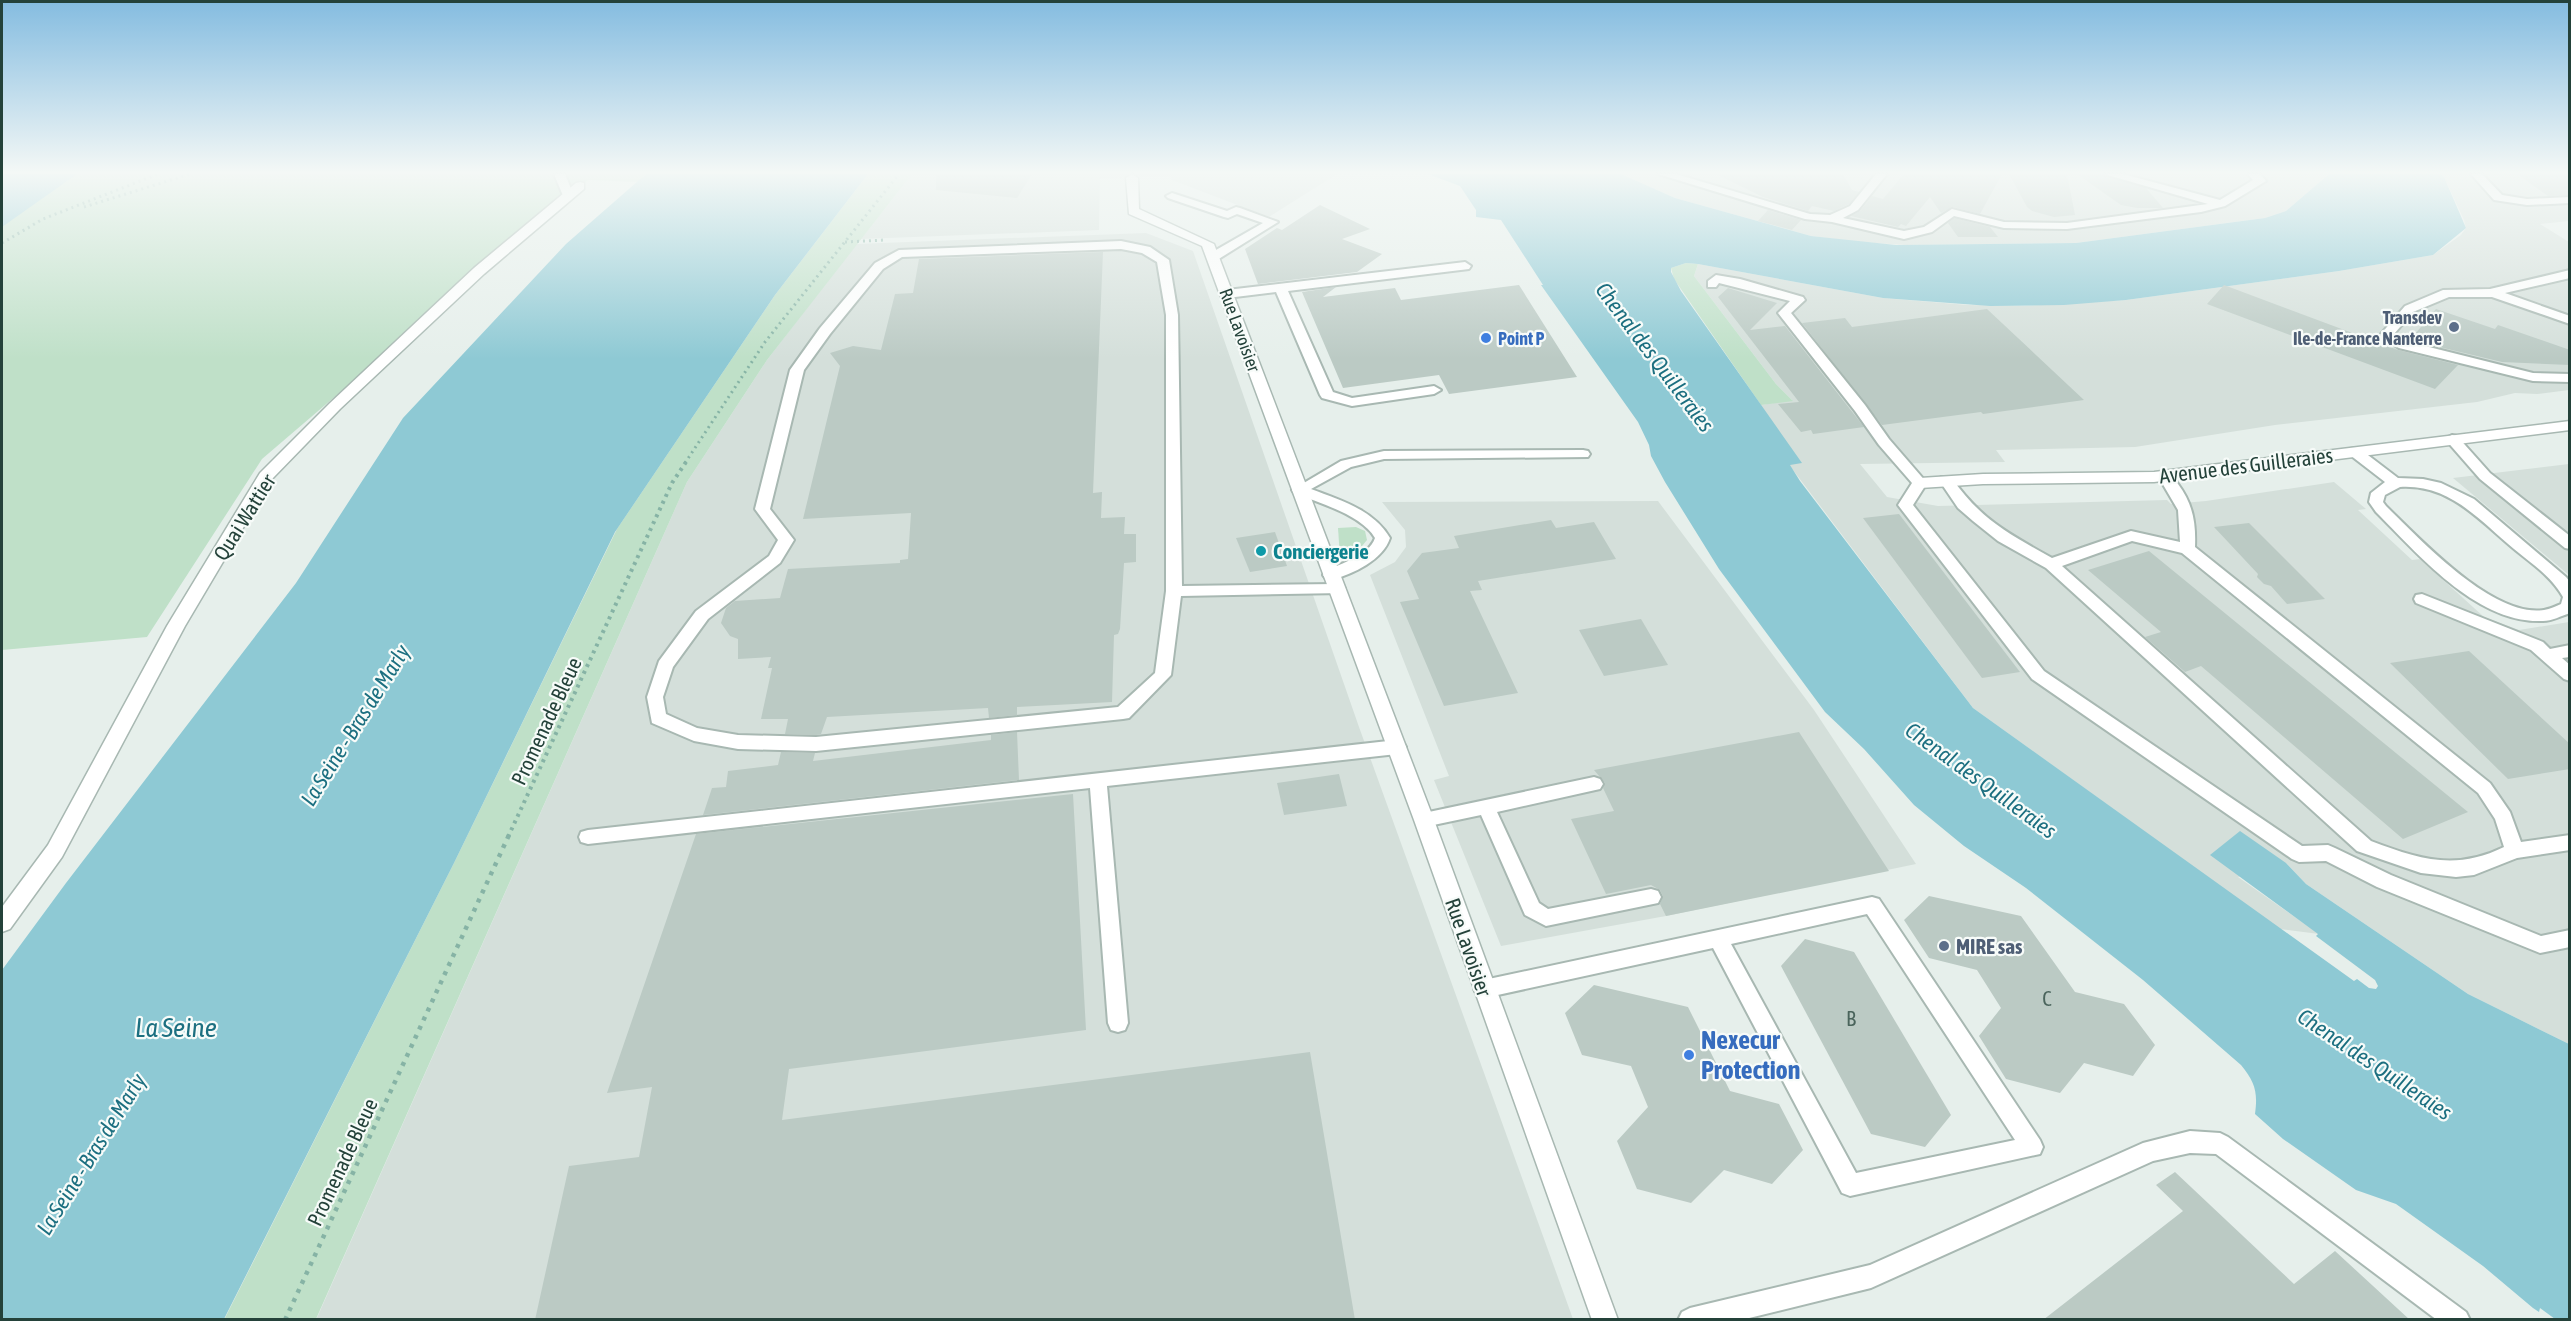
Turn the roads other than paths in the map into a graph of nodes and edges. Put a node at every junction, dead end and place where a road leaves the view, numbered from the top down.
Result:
1 (521, 236) edge
2 (1189, 236) edge
3 (1249, 236) edge
4 (1213, 257) junction
5 (1465, 266) dead end
6 (2570, 274) edge
7 (1712, 284) dead end
8 (1281, 289) junction
9 (2493, 293) junction
10 (1227, 294) junction
11 (2570, 320) edge
12 (2570, 378) edge
13 (1434, 390) dead end
14 (2570, 424) edge
15 (2452, 440) junction
16 (2355, 452) junction
17 (1583, 454) dead end
18 (2165, 476) junction
19 (1946, 480) junction
20 (2394, 482) junction
21 (1920, 483) junction
22 (1299, 490) junction
23 (2570, 544) edge
24 (2187, 549) junction
25 (2052, 564) junction
26 (1334, 582) junction
27 (1174, 591) junction
28 (2570, 598) edge
29 (2422, 599) dead end
30 (2570, 651) edge
31 (2547, 655) junction
32 (2570, 675) edge
33 (1396, 747) junction
34 (1098, 780) junction
35 (1594, 784) dead end
36 (1486, 807) junction
37 (1424, 820) junction
38 (588, 837) dead end
39 (2570, 842) edge
40 (2514, 851) junction
41 (1651, 897) dead end
42 (2, 922) edge
43 (1718, 938) junction
44 (2570, 938) edge
45 (1484, 989) junction
46 (1118, 1023) dead end
47 (1605, 1320) edge
48 (1690, 1320) edge
49 (2458, 1320) edge

1 - 42 street, Quai Wattier
2 - 4 street, Rue Lavoisier
3 - 4 lane
4 - 10 street, Rue Lavoisier
5 - 8 lane
6 - 9 lane
7 - 21 lane
8 - 10 lane
8 - 13 lane
9 - 11 lane
9 - 12 lane
10 - 22 street, Rue Lavoisier
14 - 15 street, Avenue des Guilleraies
15 - 16 street, Avenue des Guilleraies
15 - 23 lane
16 - 18 street, Avenue des Guilleraies
16 - 20 lane
17 - 22 lane
18 - 19 street, Avenue des Guilleraies
18 - 24 lane
19 - 21 street, Avenue des Guilleraies
19 - 25 lane
20 - 28 lane
20 - 28 lane
21 - 44 lane
22 - 26 street, Rue Lavoisier
22 - 26 lane
24 - 25 lane
24 - 40 lane
25 - 40 lane
26 - 27 lane
26 - 33 street, Rue Lavoisier
27 - 27 lane
29 - 31 lane
30 - 31 lane
31 - 32 lane
33 - 34 lane
33 - 37 street, Rue Lavoisier
34 - 38 lane
34 - 46 lane
35 - 36 lane
36 - 37 lane
36 - 41 lane
37 - 45 street, Rue Lavoisier
39 - 40 lane
43 - 43 lane
43 - 45 lane
45 - 47 street, Rue Lavoisier
48 - 49 lane

